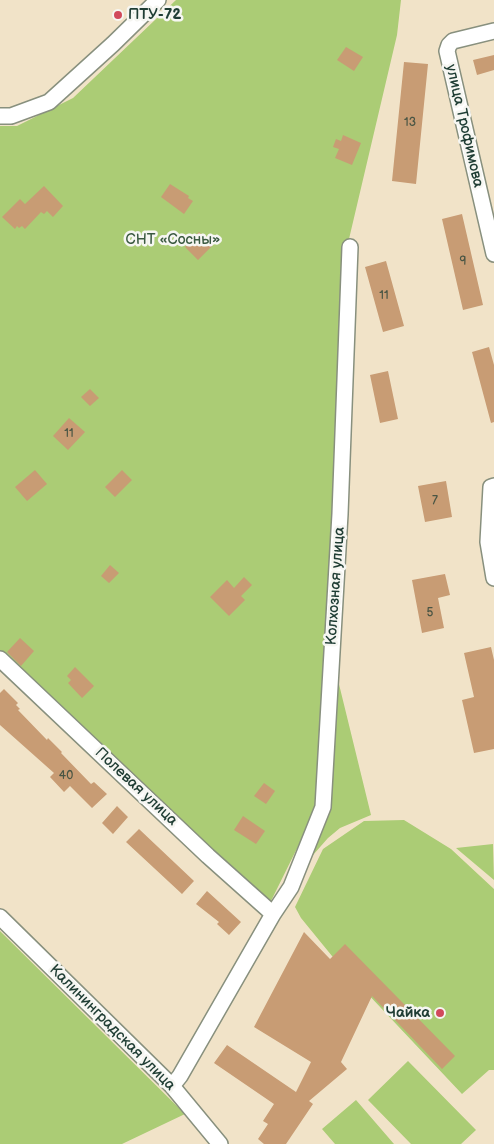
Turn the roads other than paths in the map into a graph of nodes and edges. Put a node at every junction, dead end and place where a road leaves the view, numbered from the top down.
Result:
1 (158, 0) edge
2 (494, 31) edge
3 (0, 116) edge
4 (350, 247) dead end
5 (494, 254) edge
6 (494, 486) edge
7 (494, 578) edge
8 (0, 659) edge
9 (273, 914) junction
10 (0, 917) edge
11 (172, 1086) junction
12 (220, 1144) edge

1 - 3 street
2 - 5 street, улица Трофимова
4 - 9 street, Колхозная улица
6 - 7 street
8 - 9 street, Полевая улица
9 - 11 street, Колхозная улица
10 - 11 street, Калининградская улица
11 - 12 street, Калининградская улица

